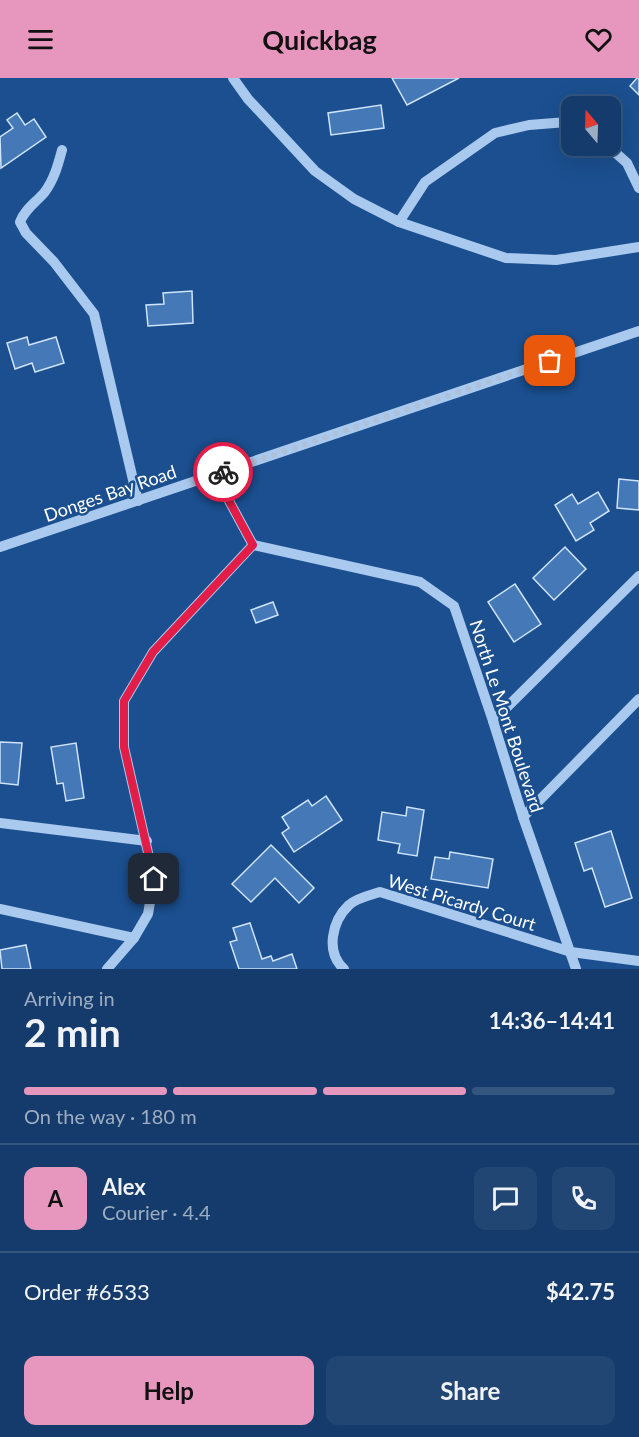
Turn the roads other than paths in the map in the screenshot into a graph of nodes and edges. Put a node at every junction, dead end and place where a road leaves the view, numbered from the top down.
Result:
1 (233, 78) edge
2 (561, 122) edge
3 (62, 150) dead end
4 (619, 156) edge
5 (639, 188) edge
6 (399, 222) junction
7 (639, 248) edge
8 (639, 331) edge
9 (215, 475) junction
10 (138, 501) junction
11 (253, 545) junction
12 (0, 547) edge
13 (639, 576) edge
14 (639, 699) edge
15 (494, 722) junction
16 (523, 817) junction
17 (0, 823) edge
18 (147, 841) junction
19 (0, 909) edge
20 (134, 938) junction
21 (571, 952) junction
22 (639, 961) edge
23 (107, 969) edge
24 (344, 969) edge
25 (576, 969) edge

1 - 6 street
2 - 6 street
3 - 10 street
4 - 5 street
6 - 7 street
8 - 9 street, Donges Bay Road
9 - 10 street, Donges Bay Road
9 - 11 street
10 - 12 street, Donges Bay Road
11 - 15 street, North Le Mont Boulevard
11 - 18 street
13 - 15 street
14 - 16 street
15 - 16 street, North Le Mont Boulevard
16 - 21 street, North Le Mont Boulevard
17 - 18 street
18 - 20 street
19 - 20 street
20 - 23 street
21 - 22 street, West Picardy Court
21 - 24 street, West Picardy Court
21 - 25 street, North Le Mont Boulevard

